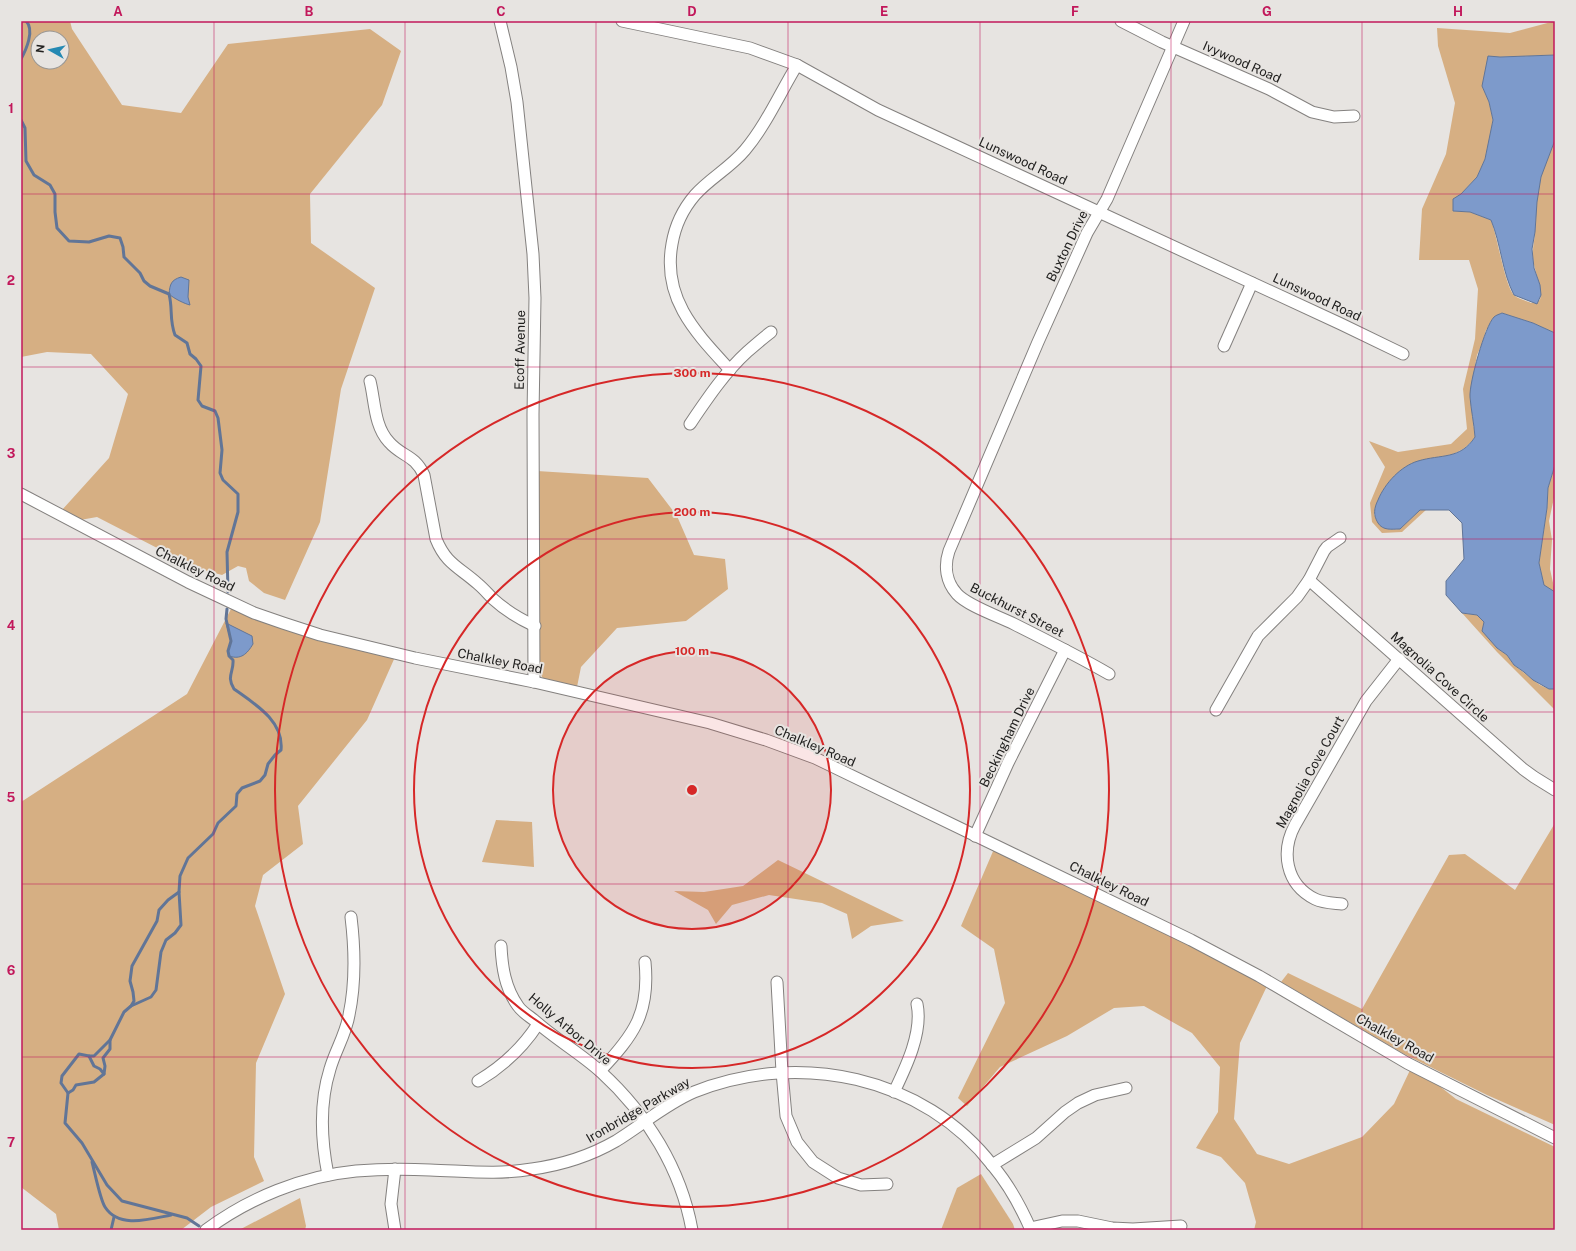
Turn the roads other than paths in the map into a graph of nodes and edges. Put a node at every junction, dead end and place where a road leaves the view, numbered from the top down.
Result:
1 (500, 21) edge
2 (622, 21) edge
3 (1121, 21) edge
4 (1184, 21) edge
5 (1173, 46) junction
6 (797, 65) junction
7 (1354, 116) dead end
8 (1099, 212) junction
9 (1252, 283) junction
10 (771, 332) dead end
11 (1224, 346) dead end
12 (1403, 354) dead end
13 (730, 370) junction
14 (370, 381) dead end
15 (690, 424) dead end
16 (988, 459) joint
17 (21, 494) edge
18 (1340, 538) dead end
19 (1309, 580) junction
20 (535, 626) junction
21 (1065, 650) junction
22 (1399, 659) junction
23 (1109, 674) dead end
24 (534, 682) junction
25 (1216, 710) dead end
26 (1555, 790) edge
27 (975, 836) junction
28 (1342, 904) dead end
29 (350, 917) dead end
30 (501, 946) dead end
31 (645, 962) dead end
32 (777, 982) dead end
33 (917, 1004) dead end
34 (538, 1024) junction
35 (600, 1071) junction
36 (782, 1072) junction
37 (478, 1081) dead end
38 (1126, 1088) dead end
39 (894, 1092) junction
40 (644, 1121) junction
41 (1555, 1138) edge
42 (992, 1165) junction
43 (395, 1169) junction
44 (328, 1175) junction
45 (887, 1184) dead end
46 (1181, 1226) dead end
47 (1030, 1229) edge
48 (206, 1230) edge
49 (395, 1230) edge
50 (692, 1230) edge

1 - 20 street, Ecoff Avenue
2 - 6 street, Lunswood Road
3 - 5 street, Ivywood Road
4 - 5 street, Buxton Drive
5 - 7 street, Ivywood Road
5 - 8 street, Buxton Drive
6 - 8 street, Lunswood Road
6 - 13 street
8 - 9 street, Lunswood Road
8 - 16 street, Buxton Drive
9 - 11 street
9 - 12 street, Lunswood Road
10 - 13 street
13 - 15 street
14 - 20 street
16 - 21 street, Buckhurst Street
17 - 24 street, Chalkley Road
18 - 19 street
19 - 22 street, Magnolia Cove Circle
19 - 25 street
20 - 24 street, Ecoff Avenue
21 - 23 street, Buckhurst Street
21 - 27 street, Beckingham Drive
22 - 26 street, Magnolia Cove Circle
22 - 28 street, Magnolia Cove Court
24 - 27 street, Chalkley Road
27 - 41 street, Chalkley Road
29 - 44 street
30 - 34 street, Holly Arbor Drive
31 - 35 street
32 - 36 street
33 - 39 street
34 - 35 street, Holly Arbor Drive
34 - 37 street
35 - 40 street, Holly Arbor Drive
36 - 39 street, Ironbridge Parkway
36 - 40 street, Ironbridge Parkway
36 - 45 street
38 - 42 street
39 - 42 street, Ironbridge Parkway
40 - 43 street, Ironbridge Parkway
40 - 50 street, Holly Arbor Drive
42 - 47 street, Ironbridge Parkway
43 - 44 street, Ironbridge Parkway
43 - 49 street
44 - 48 street, Ironbridge Parkway
46 - 47 street

